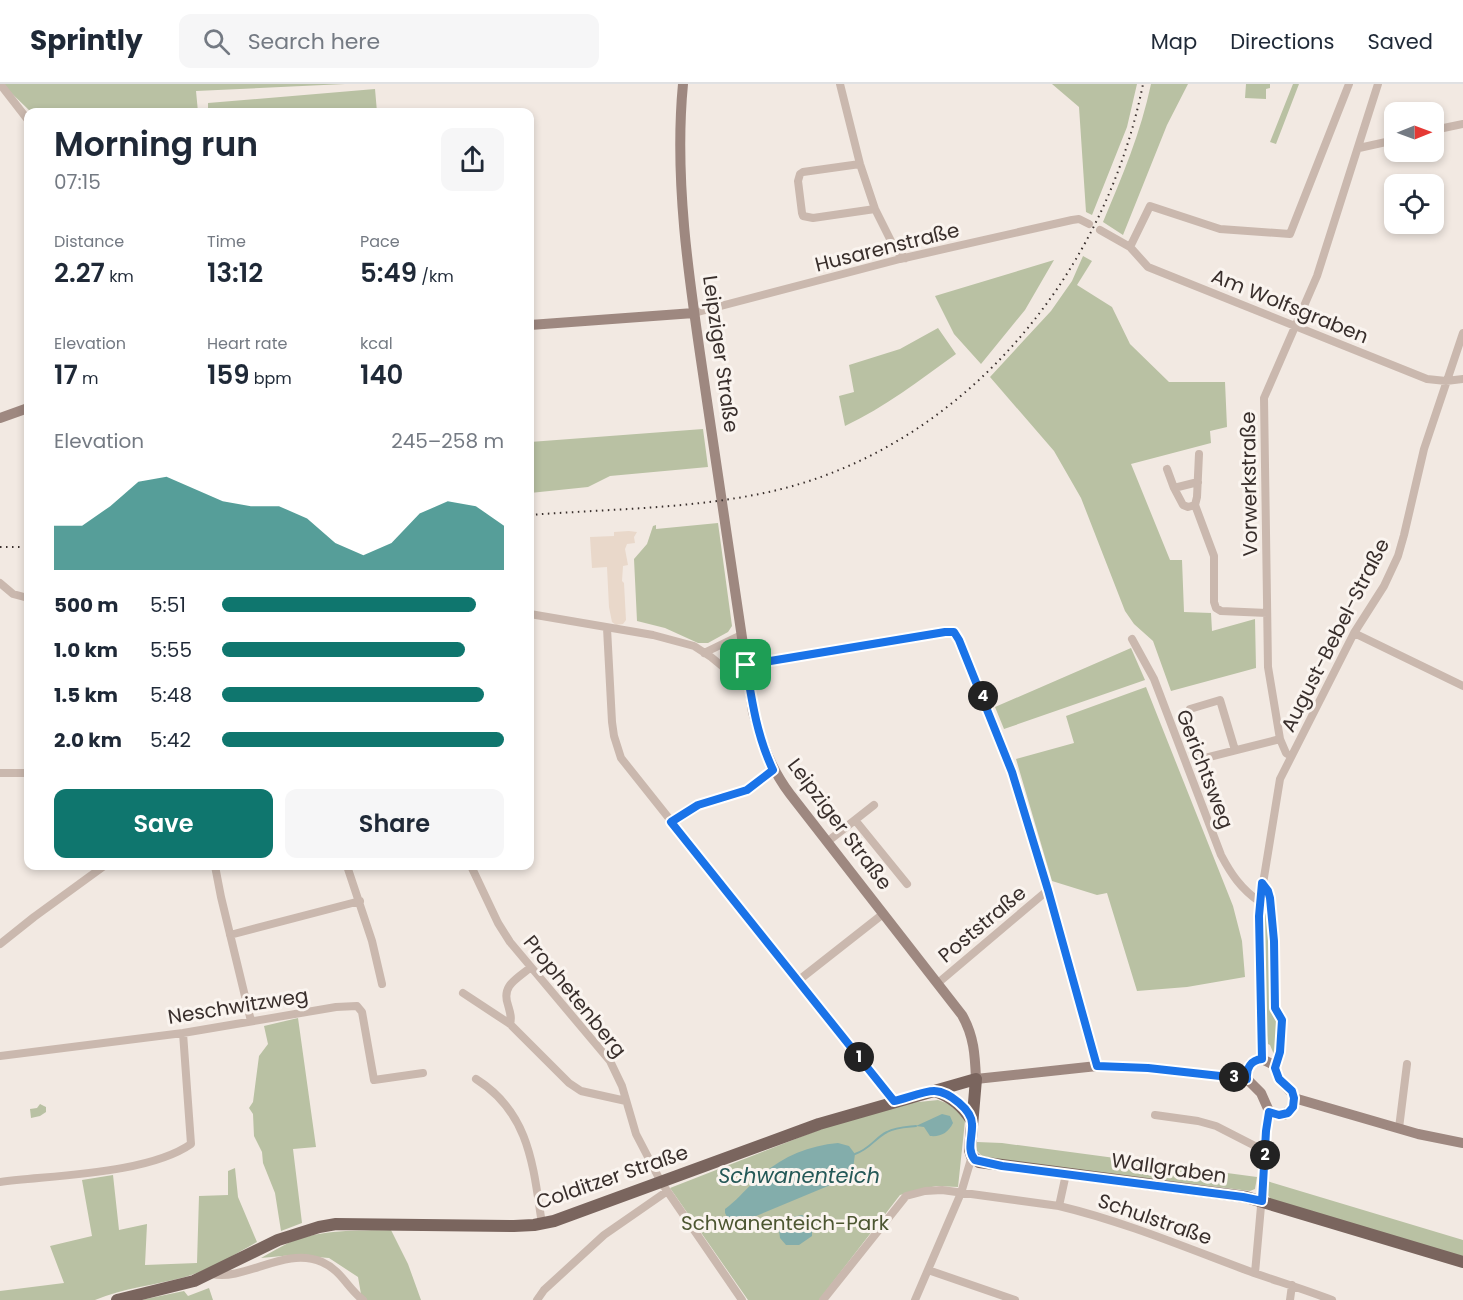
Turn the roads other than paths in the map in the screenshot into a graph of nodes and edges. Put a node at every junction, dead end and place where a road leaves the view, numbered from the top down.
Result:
1 (0, 84) edge
2 (683, 84) edge
3 (840, 84) edge
4 (1349, 84) edge
5 (1378, 84) edge
6 (24, 115) edge
7 (1463, 124) edge
8 (1444, 128) edge
9 (1384, 142) edge
10 (1359, 148) junction
11 (860, 164) junction
12 (875, 209) junction
13 (1089, 224) dead end
14 (1100, 230) dead end
15 (1130, 246) junction
16 (906, 258) junction
17 (694, 313) junction
18 (534, 325) edge
19 (1295, 327) junction
20 (1463, 334) edge
21 (1463, 379) edge
22 (1446, 381) junction
23 (24, 409) edge
24 (0, 418) edge
25 (1199, 454) dead end
26 (1167, 470) dead end
27 (1198, 482) junction
28 (1174, 488) junction
29 (1195, 505) junction
30 (2, 589) edge
31 (24, 597) edge
32 (1267, 613) junction
33 (534, 615) edge
34 (607, 628) junction
35 (1354, 633) junction
36 (741, 635) junction
37 (1132, 639) dead end
38 (704, 652) junction
39 (746, 665) junction
40 (1463, 686) edge
41 (750, 689) junction
42 (1190, 709) dead end
43 (1280, 739) junction
44 (1196, 742) dead end
45 (1234, 750) junction
46 (1291, 756) junction
47 (773, 770) junction
48 (0, 773) edge
49 (24, 773) edge
50 (874, 806) dead end
51 (855, 820) junction
52 (671, 822) junction
53 (827, 842) junction
54 (99, 870) edge
55 (216, 870) edge
56 (348, 870) edge
57 (473, 870) edge
58 (1262, 883) junction
59 (907, 884) dead end
60 (1048, 890) junction
61 (360, 901) junction
62 (1260, 902) junction
63 (883, 914) junction
64 (230, 935) junction
65 (0, 944) edge
66 (531, 968) junction
67 (799, 980) junction
68 (938, 983) junction
69 (382, 984) dead end
70 (463, 993) dead end
71 (251, 1021) junction
72 (510, 1024) junction
73 (183, 1033) junction
74 (0, 1056) edge
75 (1262, 1059) junction
76 (1407, 1064) dead end
77 (1097, 1066) junction
78 (1275, 1068) junction
79 (423, 1073) dead end
80 (476, 1079) dead end
81 (976, 1079) junction
82 (1247, 1079) junction
83 (935, 1091) junction
84 (1294, 1098) junction
85 (626, 1101) junction
86 (894, 1101) junction
87 (1269, 1112) junction
88 (1155, 1115) dead end
89 (972, 1121) junction
90 (1399, 1128) junction
91 (1463, 1143) edge
92 (1265, 1149) junction
93 (972, 1156) junction
94 (1066, 1174) junction
95 (0, 1182) edge
96 (664, 1187) junction
97 (961, 1193) junction
98 (1262, 1201) junction
99 (1059, 1206) junction
100 (542, 1224) junction
101 (1463, 1262) edge
102 (928, 1270) junction
103 (1255, 1273) junction
104 (210, 1274) junction
105 (1292, 1285) junction
106 (117, 1300) edge
107 (363, 1300) edge
108 (537, 1300) edge
109 (742, 1300) edge
110 (823, 1300) edge
111 (915, 1300) edge
112 (1016, 1300) edge
113 (1290, 1300) edge
114 (1332, 1300) edge

1 - 6 street
2 - 17 main road, Leipziger Straße
3 - 11 street
4 - 15 street
5 - 10 street, Vorwerkstraße
7 - 8 street
9 - 10 street
10 - 19 street, Vorwerkstraße
11 - 12 street
11 - 12 street
12 - 16 street
13 - 16 street, Husarenstraße
14 - 15 street
15 - 19 street, Am Wolfsgraben
16 - 17 street, Husarenstraße
17 - 18 main road
17 - 36 main road, Leipziger Straße
19 - 22 street, Am Wolfsgraben
19 - 32 street, Vorwerkstraße
20 - 22 street, August-Bebel-Straße
21 - 22 street, Am Wolfsgraben
22 - 35 street, August-Bebel-Straße
23 - 24 main road
25 - 27 street
26 - 28 street
27 - 28 street
27 - 29 street
28 - 29 street
29 - 32 street
30 - 31 street
32 - 43 street, Vorwerkstraße
33 - 34 street
34 - 38 street
34 - 52 street
35 - 40 street
35 - 46 street, August-Bebel-Straße
36 - 38 street
36 - 39 main road, Leipziger Straße
37 - 62 street, Gerichtsweg
38 - 41 street
39 - 41 main road, Leipziger Straße
39 - 60 street
41 - 47 main road, Leipziger Straße
42 - 45 street
43 - 45 street
43 - 46 street, Vorwerkstraße
44 - 45 street
46 - 58 street, August-Bebel-Straße
47 - 52 street
47 - 53 main road, Leipziger Straße
48 - 49 street
50 - 51 street
51 - 53 street
51 - 59 street
52 - 67 street
53 - 63 main road, Leipziger Straße
54 - 65 street
55 - 64 street
56 - 61 street
57 - 66 street, Prophetenberg
58 - 62 street, August-Bebel-Straße
58 - 78 street, August-Bebel-Straße
60 - 68 street, Poststraße
60 - 77 street
61 - 64 street
61 - 69 street
62 - 75 street, August-Bebel-Straße
63 - 67 street
63 - 68 main road, Leipziger Straße
64 - 71 street
66 - 72 street
66 - 85 street, Prophetenberg
67 - 86 street
68 - 81 main road, Leipziger Straße
70 - 72 street
71 - 73 street, Neschwitzweg
71 - 79 street, Neschwitzweg
72 - 85 street
73 - 74 street, Neschwitzweg
73 - 95 street
75 - 78 main road
75 - 82 main road
76 - 90 street
77 - 81 main road
77 - 82 main road
78 - 84 main road
80 - 100 street
81 - 83 main road, Colditzer Straße
81 - 89 main road, Leipziger Straße
82 - 87 main road
83 - 86 main road, Colditzer Straße
83 - 89 main road
84 - 87 main road
84 - 90 main road
85 - 96 street, Prophetenberg
86 - 96 main road, Colditzer Straße
87 - 92 street
88 - 92 street
89 - 93 main road, Leipziger Straße
90 - 91 main road
92 - 98 street
93 - 94 main road, Wallgraben
93 - 97 street, Leipziger Straße
94 - 98 main road, Wallgraben
94 - 99 street
96 - 100 main road, Colditzer Straße
96 - 108 street
96 - 109 street, Prophetenberg
97 - 99 street, Schulstraße
97 - 102 street, Leipziger Straße
97 - 110 street, Schulstraße
98 - 101 main road, Wallgraben
98 - 103 street
99 - 103 street, Schulstraße
100 - 104 main road, Colditzer Straße
102 - 111 street, Leipziger Straße
102 - 112 street
103 - 105 street, Schulstraße
104 - 106 main road, Colditzer Straße
104 - 107 street
105 - 113 street
105 - 114 street, Schulstraße

